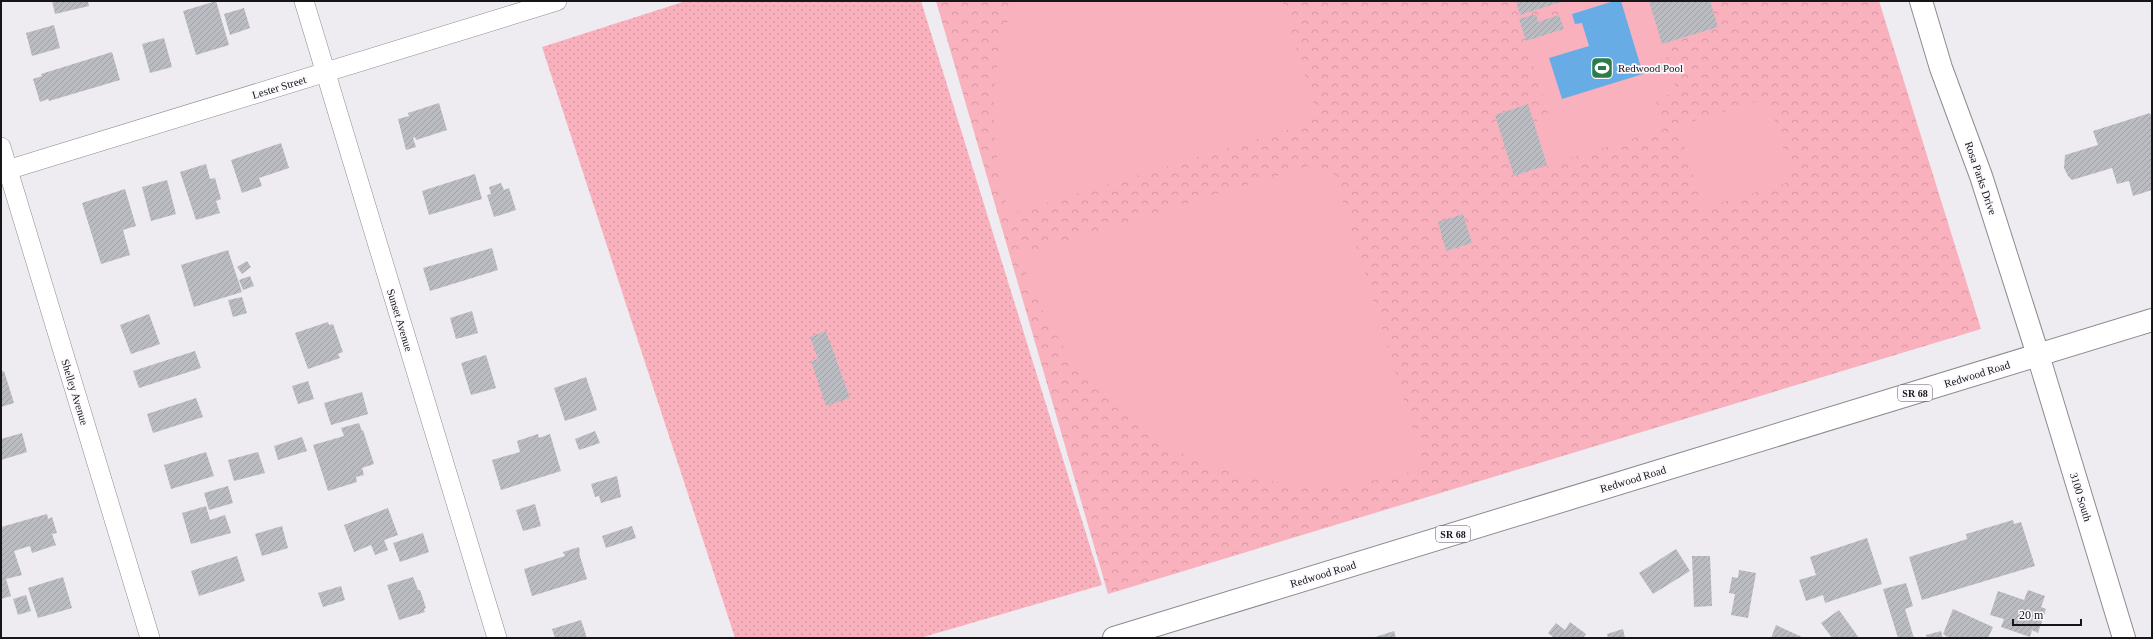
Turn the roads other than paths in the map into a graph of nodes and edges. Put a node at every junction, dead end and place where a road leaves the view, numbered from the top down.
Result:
1 (304, 1) edge
2 (557, 1) edge
3 (1921, 1) edge
4 (325, 72) junction
5 (1, 147) edge
6 (4, 171) edge
7 (2152, 320) edge
8 (2038, 355) junction
9 (150, 638) edge
10 (497, 638) edge
11 (1114, 638) edge
12 (2124, 638) edge

1 - 4 street, Sunset Avenue
2 - 4 street, Lester Street
3 - 8 main road, Rosa Parks Drive
4 - 6 street, Lester Street
4 - 10 street, Sunset Avenue
5 - 6 street, Shelley Avenue
6 - 9 street, Shelley Avenue
7 - 8 main road, Redwood Road / SR 68
8 - 11 main road, Redwood Road / SR 68
8 - 12 main road, 3100 South

